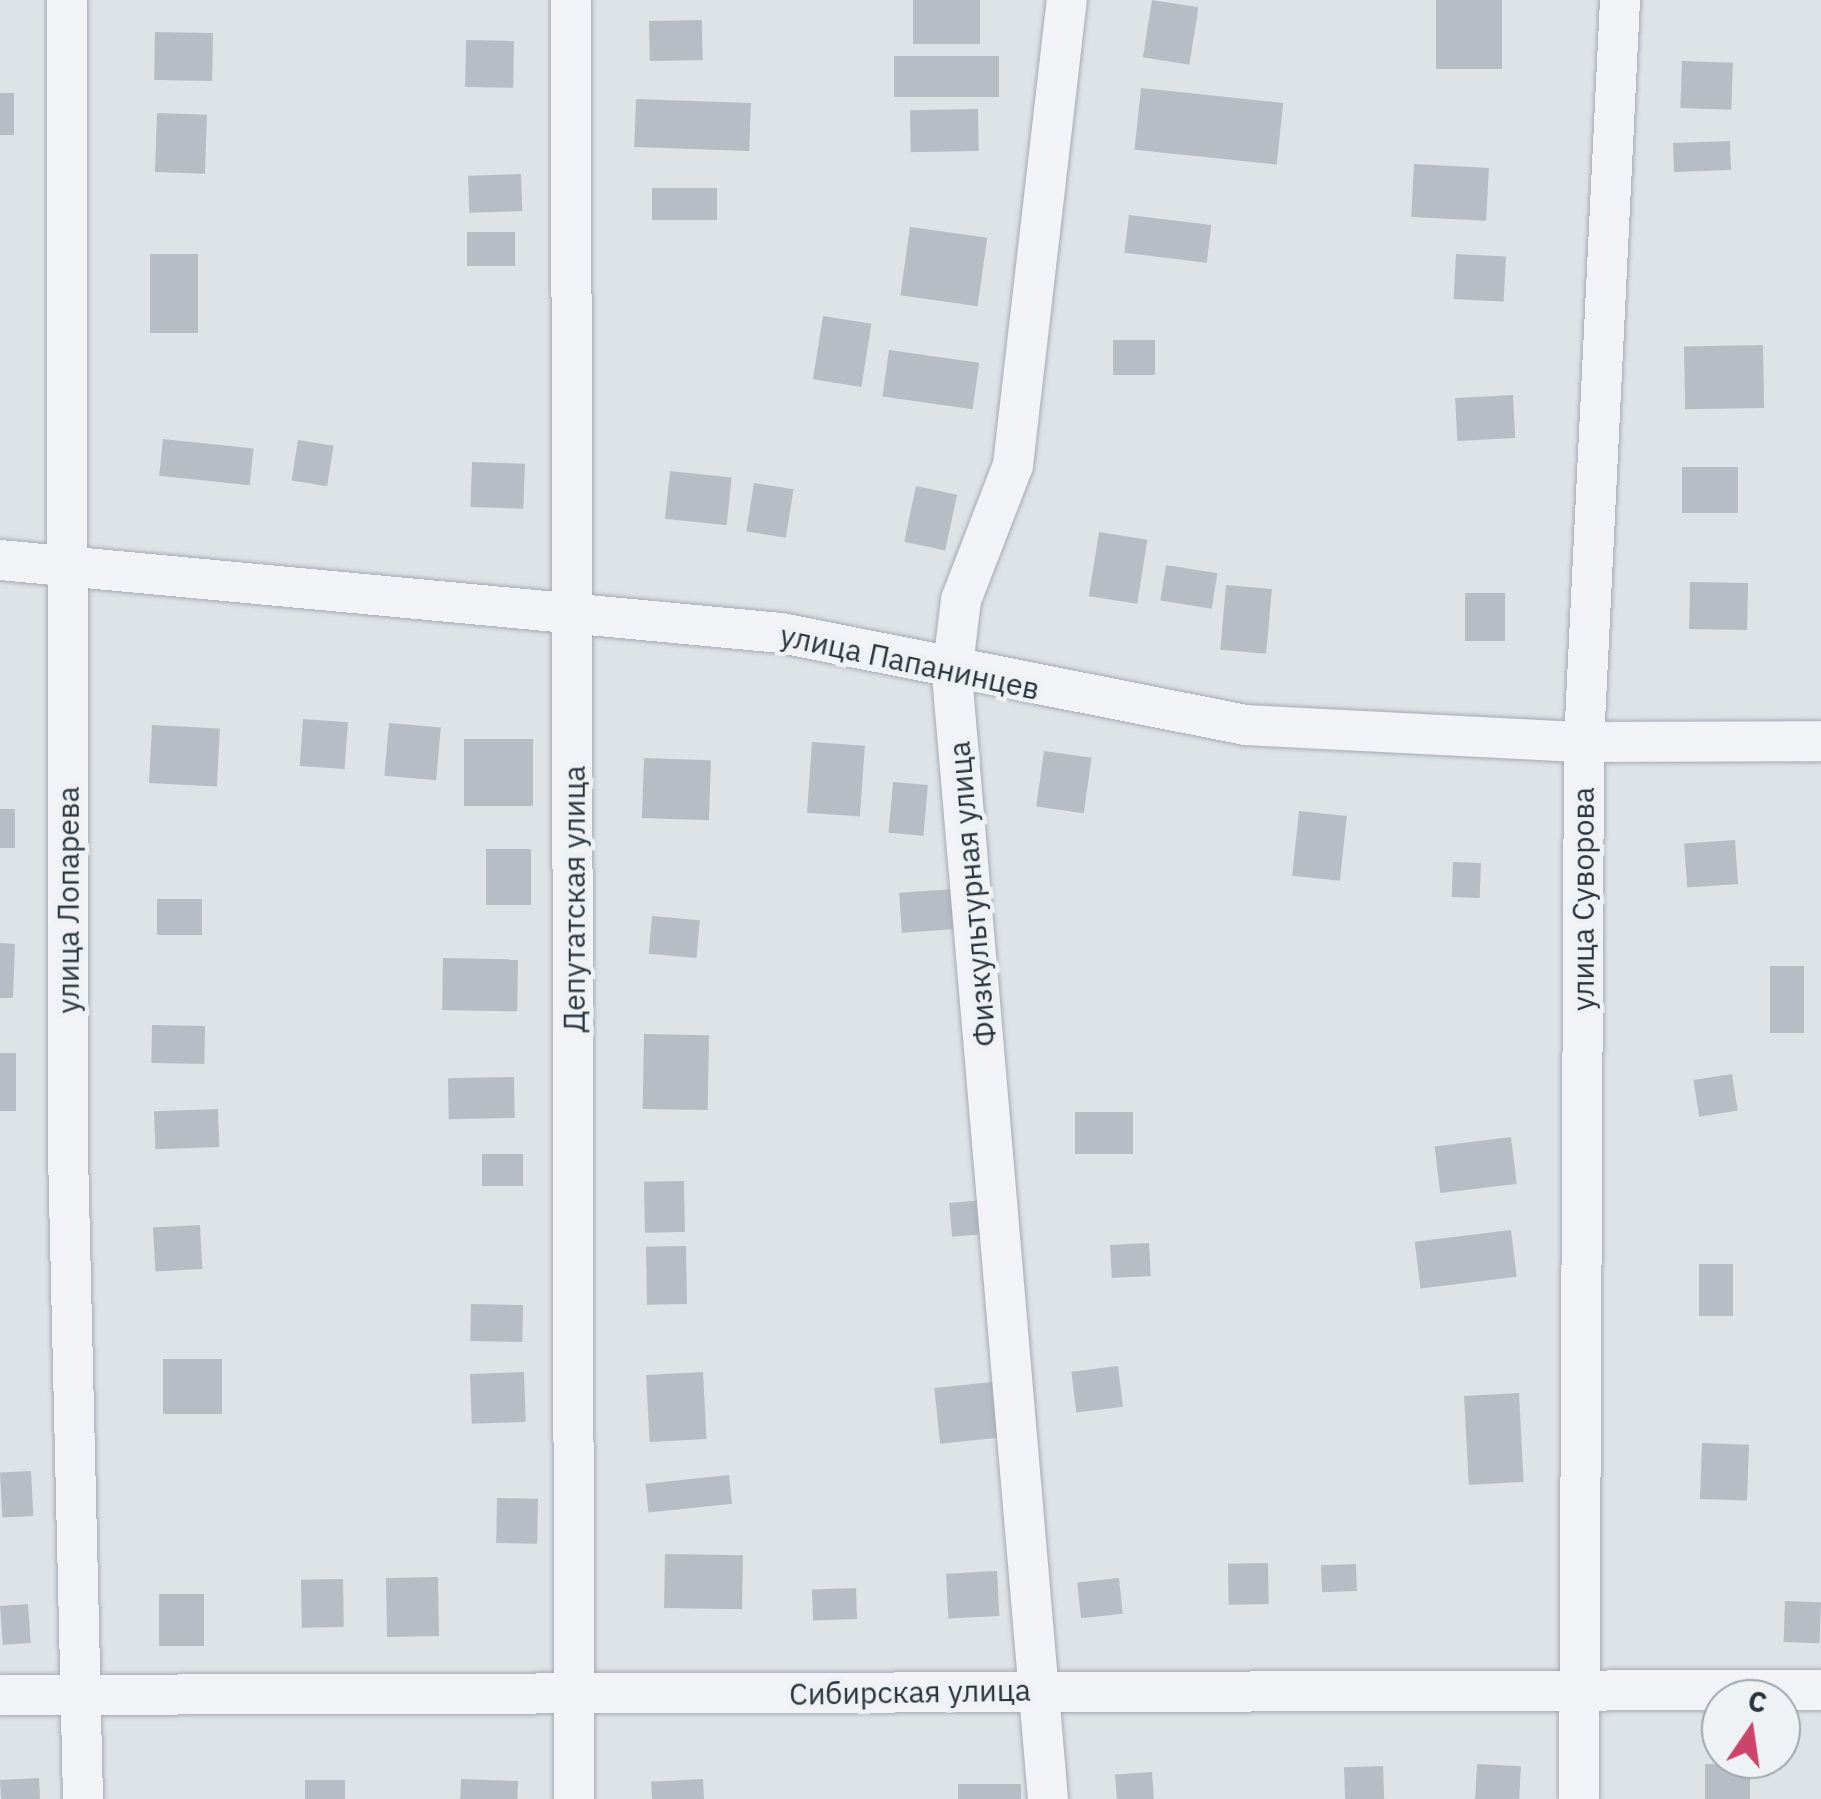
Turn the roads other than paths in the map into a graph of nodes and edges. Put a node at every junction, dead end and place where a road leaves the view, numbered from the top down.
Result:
1 (66, 0) edge
2 (571, 0) edge
3 (1068, 0) edge
4 (1620, 0) edge
5 (0, 560) edge
6 (68, 569) junction
7 (573, 608) junction
8 (952, 674) junction
9 (1584, 742) junction
10 (1821, 742) edge
11 (1578, 1686) junction
12 (1044, 1689) junction
13 (1821, 1690) edge
14 (84, 1694) junction
15 (0, 1695) edge
16 (575, 1700) junction
17 (83, 1799) edge
18 (574, 1799) edge
19 (1048, 1799) edge
20 (1579, 1799) edge

1 - 6 street, улица Лопарева
2 - 7 street, Депутатская улица
3 - 8 street, Физкультурная улица
4 - 9 street, улица Суворова
5 - 6 street, улица Папанинцев
6 - 7 street, улица Папанинцев
6 - 14 street, улица Лопарева
7 - 8 street, улица Папанинцев
7 - 16 street, Депутатская улица
8 - 9 street, улица Папанинцев
8 - 12 street, Физкультурная улица
9 - 10 street, улица Папанинцев
9 - 11 street, улица Суворова
11 - 12 street, Сибирская улица
11 - 13 street, Сибирская улица
11 - 20 street, улица Суворова
12 - 16 street, Сибирская улица
12 - 19 street, Физкультурная улица
14 - 15 street, Сибирская улица
14 - 16 street, Сибирская улица
14 - 17 street, улица Лопарева
16 - 18 street, Депутатская улица

